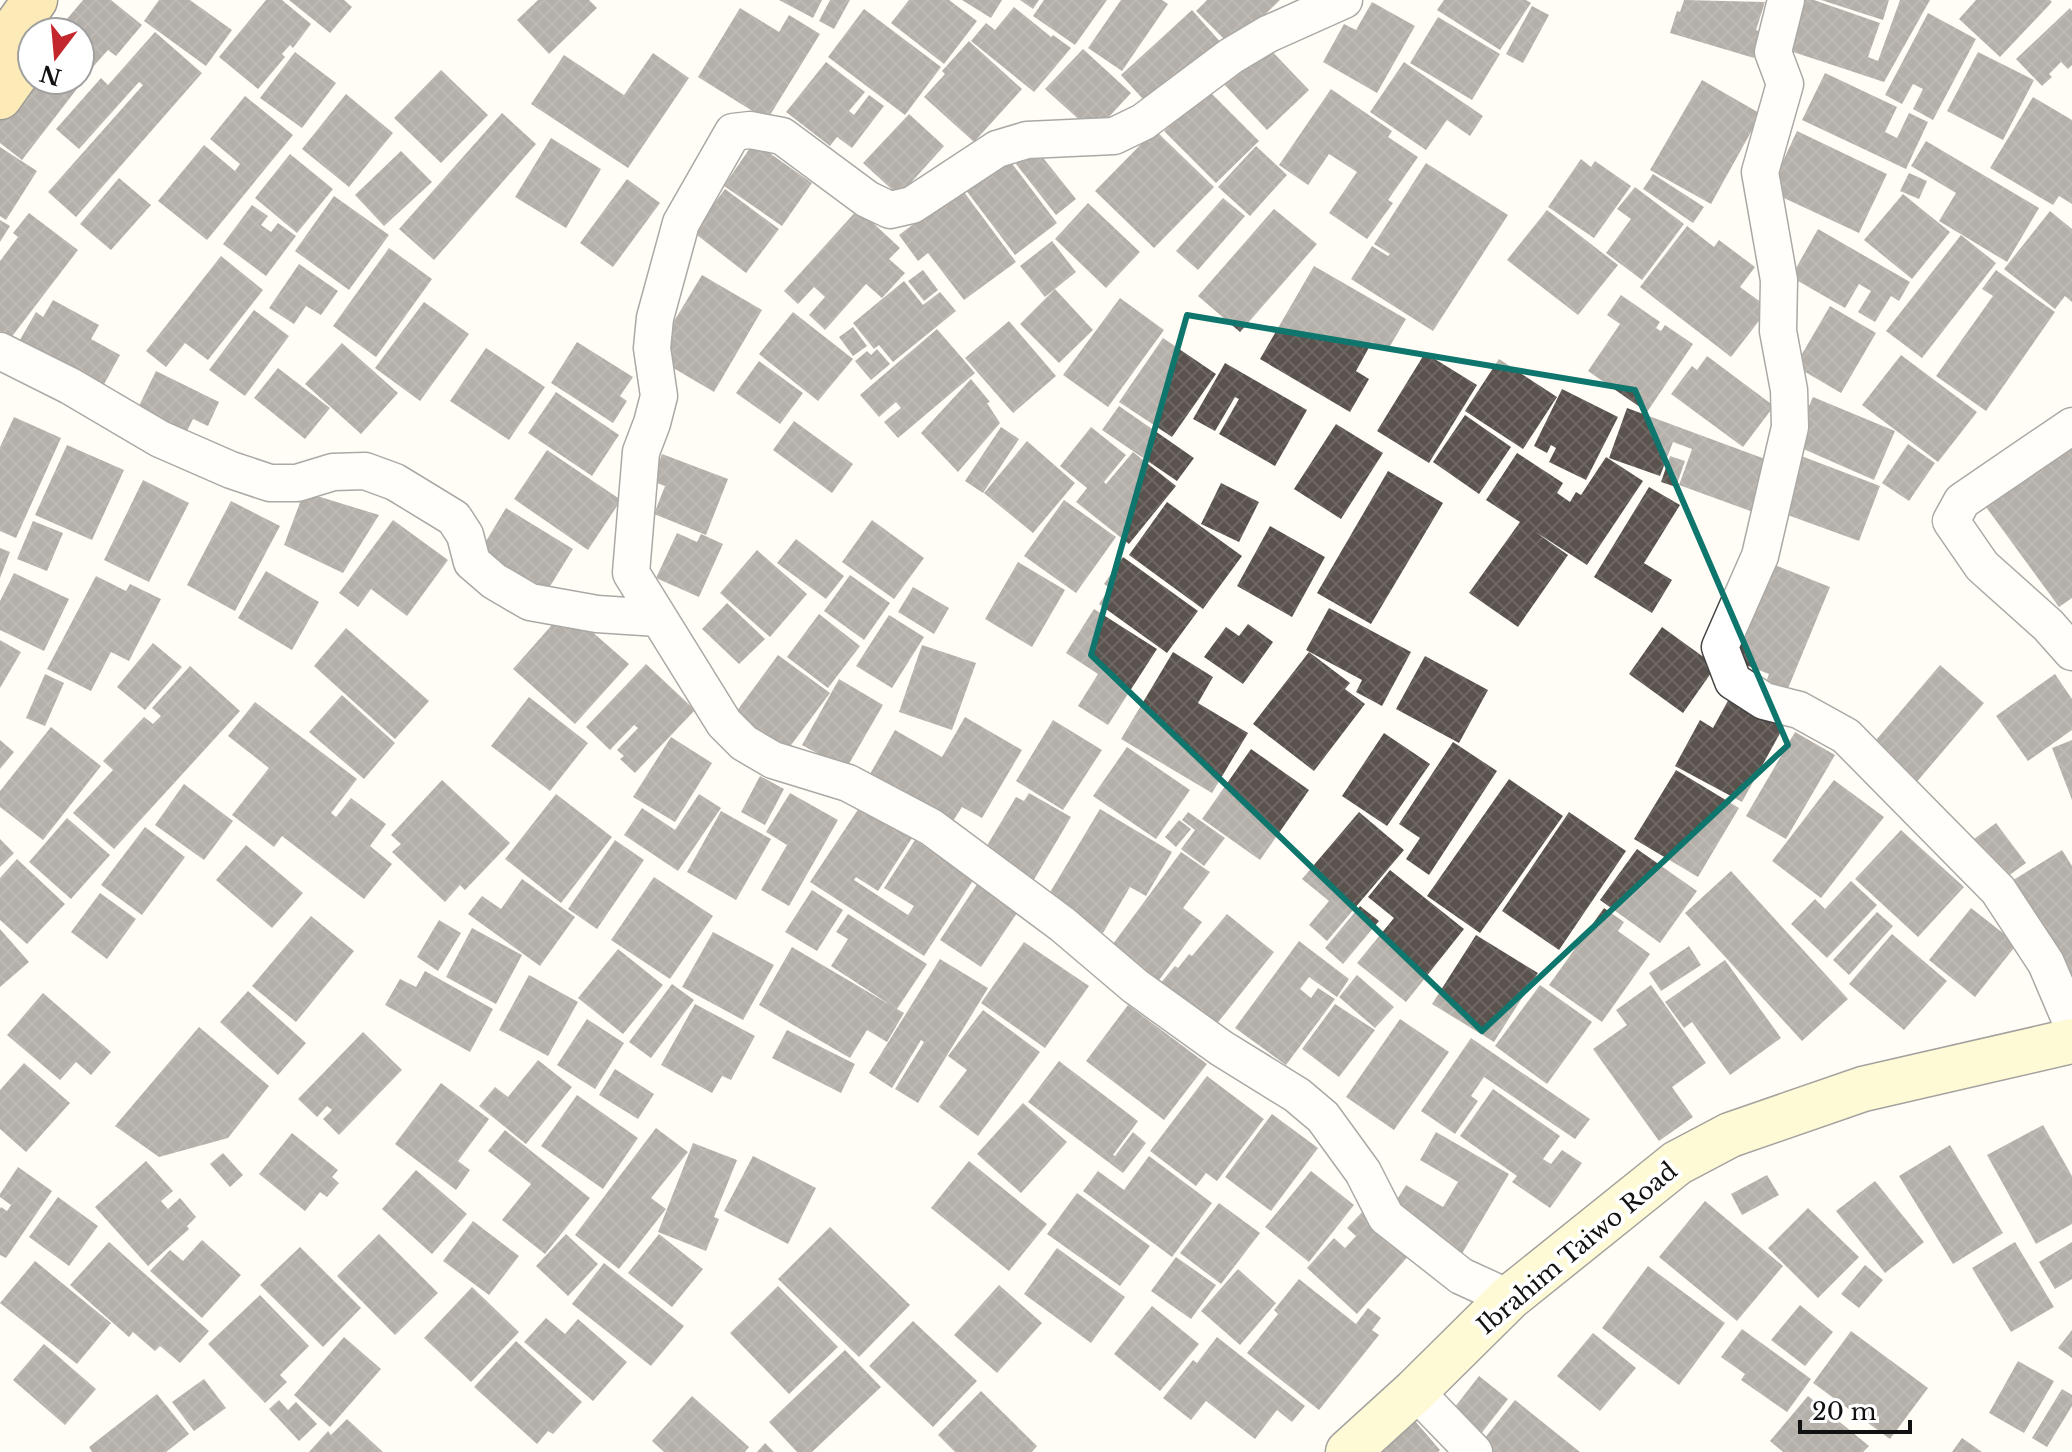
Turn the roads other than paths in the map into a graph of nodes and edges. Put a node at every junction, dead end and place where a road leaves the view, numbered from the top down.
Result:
1 (35, 0) edge
2 (1344, 0) edge
3 (1786, 0) edge
4 (0, 49) edge
5 (16, 74) edge
6 (0, 97) edge
7 (0, 351) edge
8 (2072, 426) edge
9 (658, 618) junction
10 (2072, 652) edge
11 (2072, 1024) edge
12 (2072, 1041) edge
13 (1509, 1298) junction
14 (1415, 1391) junction
15 (1348, 1452) edge
16 (1474, 1452) edge

1 - 4 main road
2 - 9 street
3 - 11 street
5 - 6 main road
7 - 9 street
8 - 10 street
9 - 13 street
12 - 13 main road, Ibrahim Taiwo Road
13 - 14 main road, Ibrahim Taiwo Road
14 - 15 main road, Ibrahim Taiwo Road
14 - 16 street

